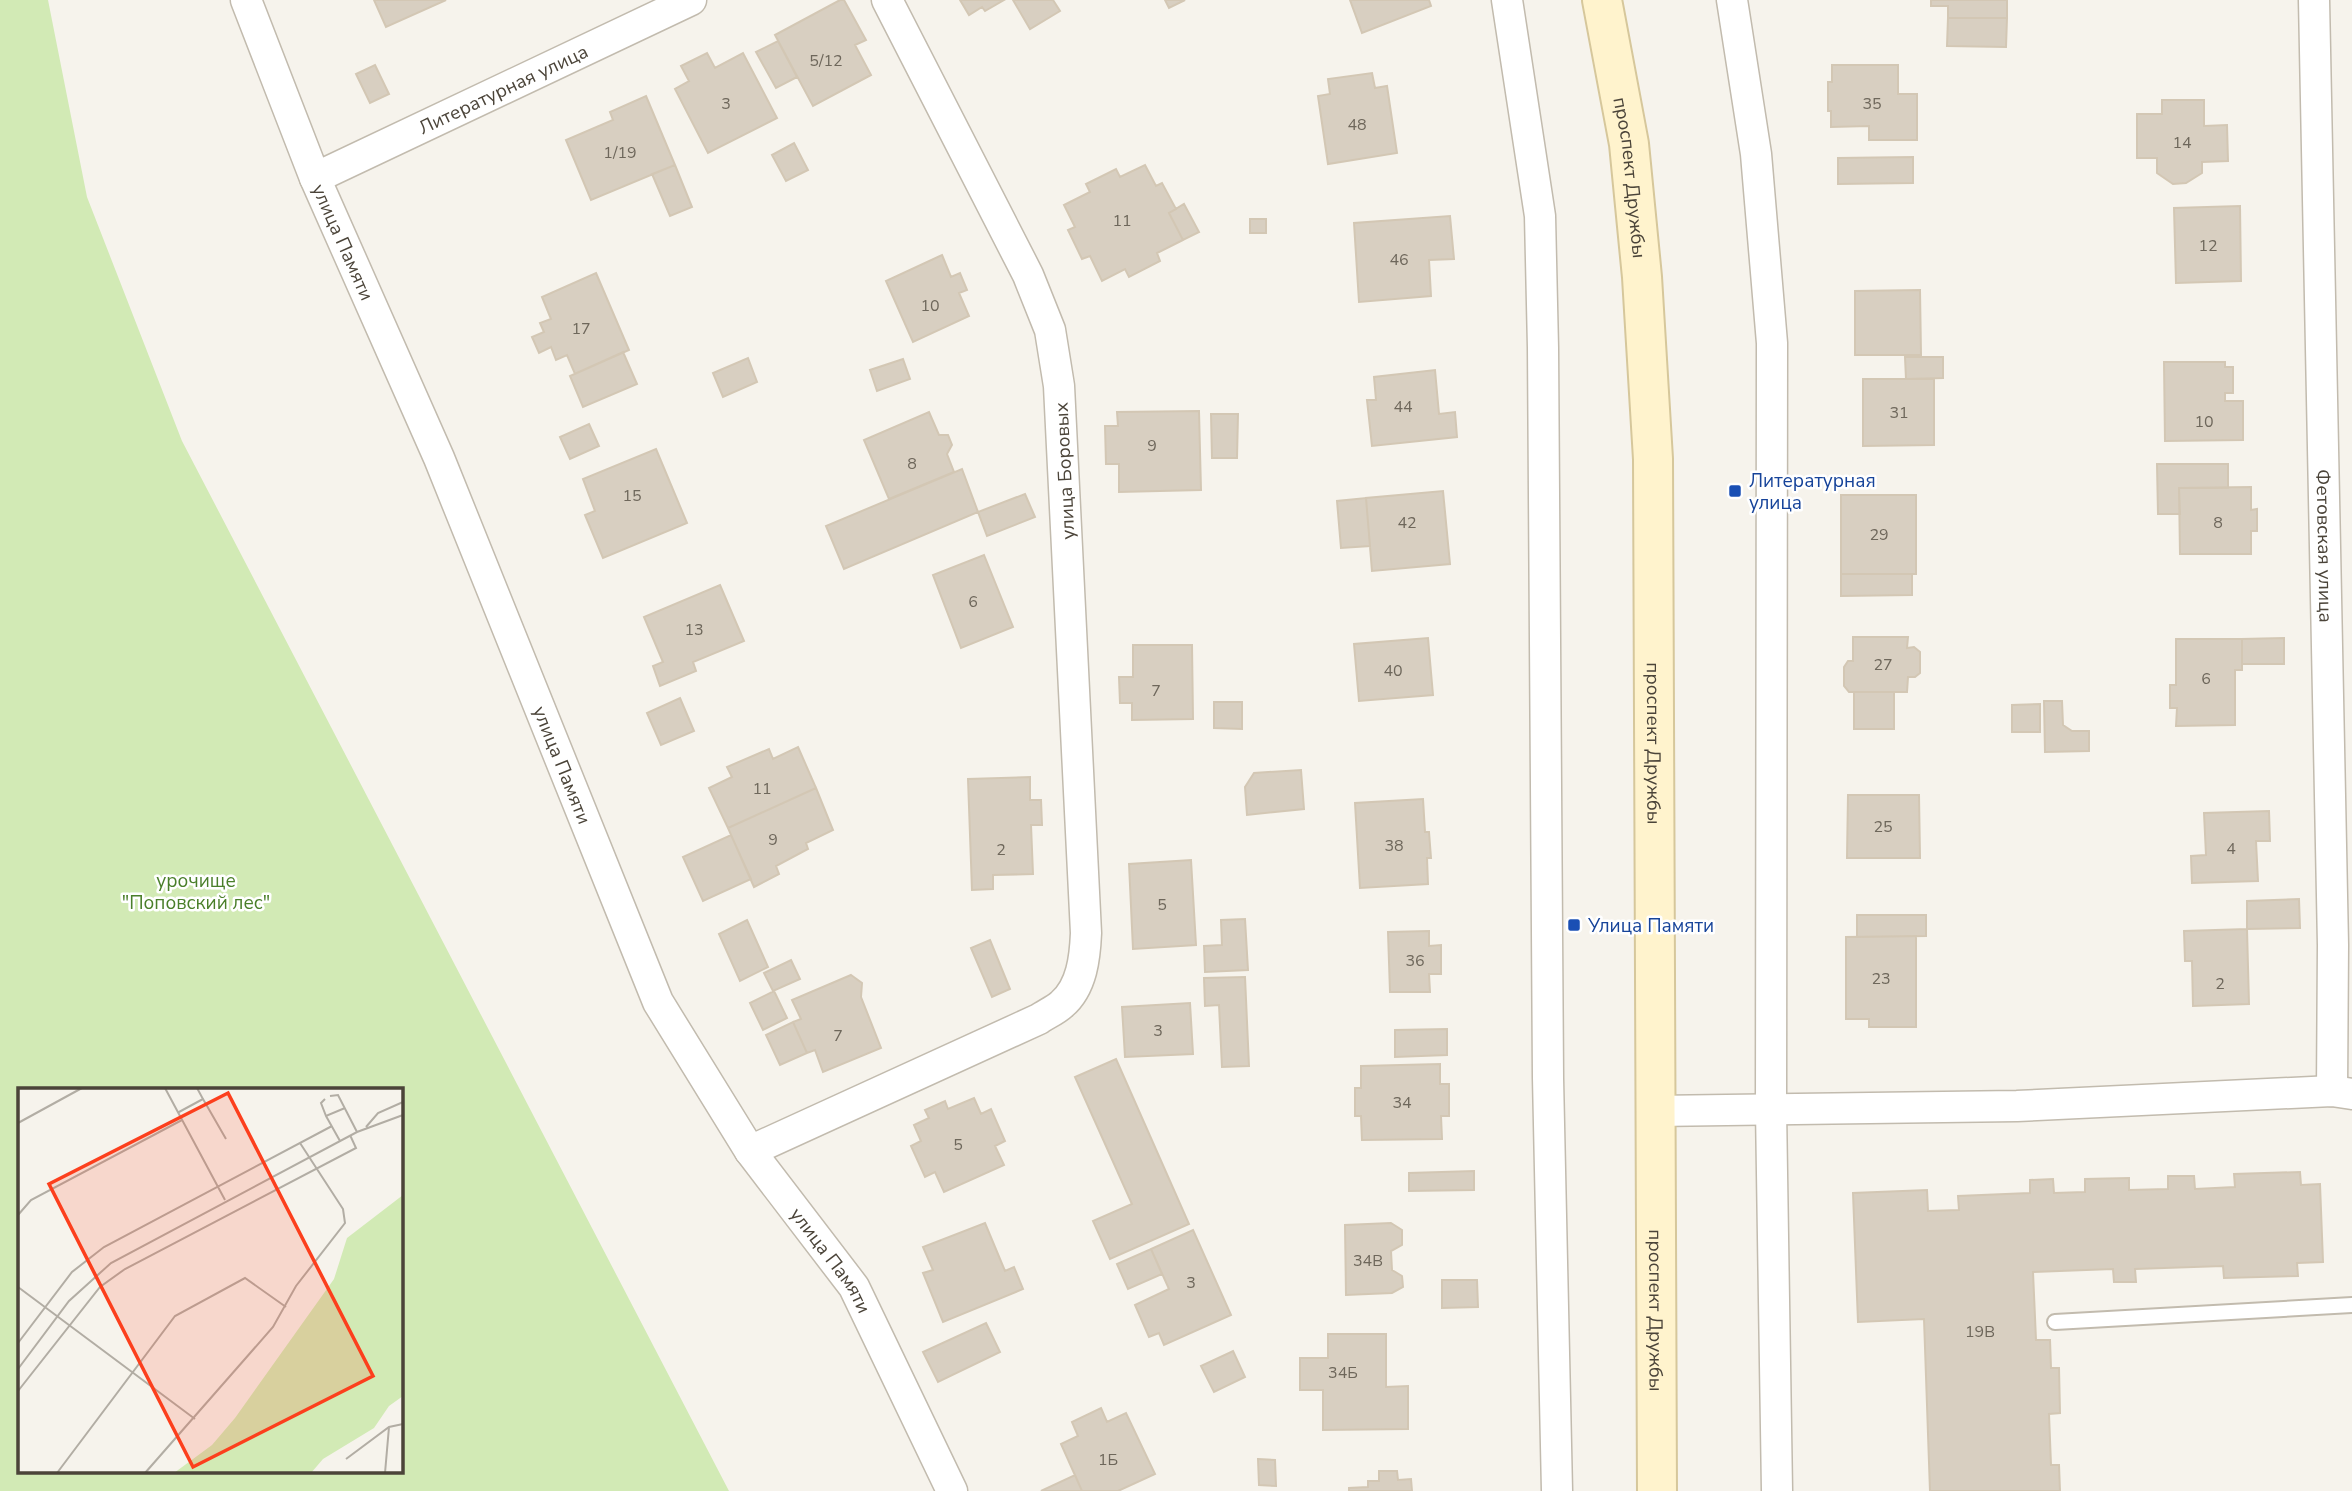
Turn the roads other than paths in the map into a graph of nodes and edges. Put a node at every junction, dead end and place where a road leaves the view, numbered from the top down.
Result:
1 (246, 0) edge
2 (691, 0) edge
3 (887, 0) edge
4 (1507, 0) edge
5 (1602, 0) edge
6 (1732, 0) edge
7 (2314, 0) edge
8 (315, 178) junction
9 (2342, 1092) edge
10 (1771, 1109) junction
11 (1655, 1111) junction
12 (750, 1151) junction
13 (2352, 1305) edge
14 (2055, 1322) dead end
15 (952, 1491) edge
16 (1557, 1491) edge
17 (1657, 1491) edge
18 (1777, 1491) edge

1 - 8 street, улица Памяти
2 - 8 street, Литературная улица
3 - 12 street, улица Боровых
4 - 16 street
5 - 11 main road, проспект Дружбы
6 - 10 street
7 - 9 street, Фетовская улица
8 - 12 street, улица Памяти
9 - 10 street
10 - 11 street
10 - 18 street
11 - 17 main road, проспект Дружбы
12 - 15 street, улица Памяти
13 - 14 lane

